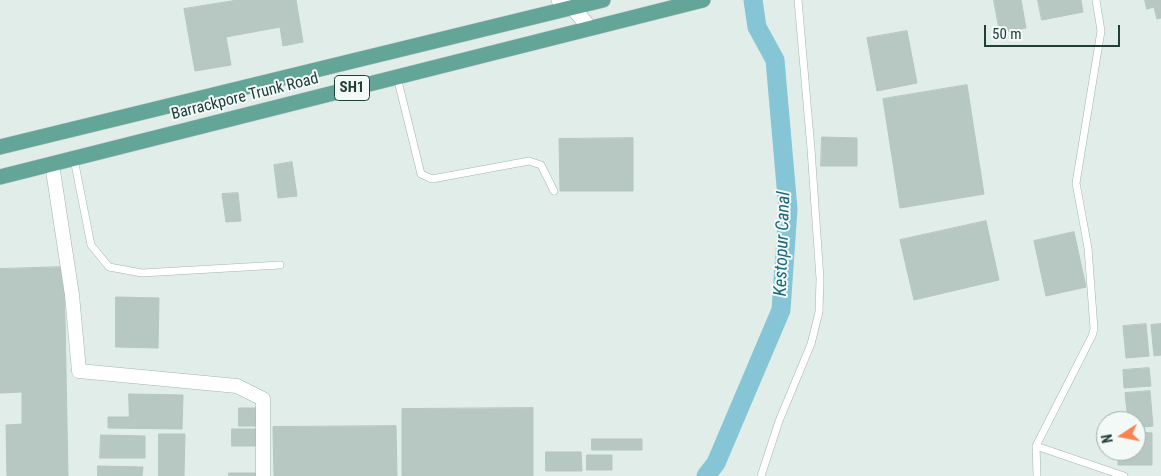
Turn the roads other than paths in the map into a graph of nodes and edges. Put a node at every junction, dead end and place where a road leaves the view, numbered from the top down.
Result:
1 (559, 0) edge
2 (603, 0) edge
3 (703, 0) edge
4 (798, 0) edge
5 (1096, 0) edge
6 (573, 8) junction
7 (590, 28) junction
8 (397, 77) junction
9 (0, 147) edge
10 (74, 158) junction
11 (52, 164) junction
12 (0, 177) edge
13 (554, 191) dead end
14 (280, 265) dead end
15 (1036, 446) junction
16 (263, 476) edge
17 (761, 476) edge
18 (1037, 476) edge
19 (1124, 476) edge

1 - 6 street
2 - 6 main road, Barrackpore Trunk Road / SH1
3 - 7 main road, Barrackpore Trunk Road / SH1
4 - 17 lane
5 - 15 lane
6 - 7 street
6 - 9 main road, Barrackpore Trunk Road / SH1
7 - 8 main road, Barrackpore Trunk Road / SH1
8 - 10 main road, Barrackpore Trunk Road / SH1
8 - 13 lane
10 - 11 main road, Barrackpore Trunk Road / SH1
10 - 14 lane
11 - 12 main road, Barrackpore Trunk Road / SH1
11 - 16 street
15 - 18 lane
15 - 19 lane

